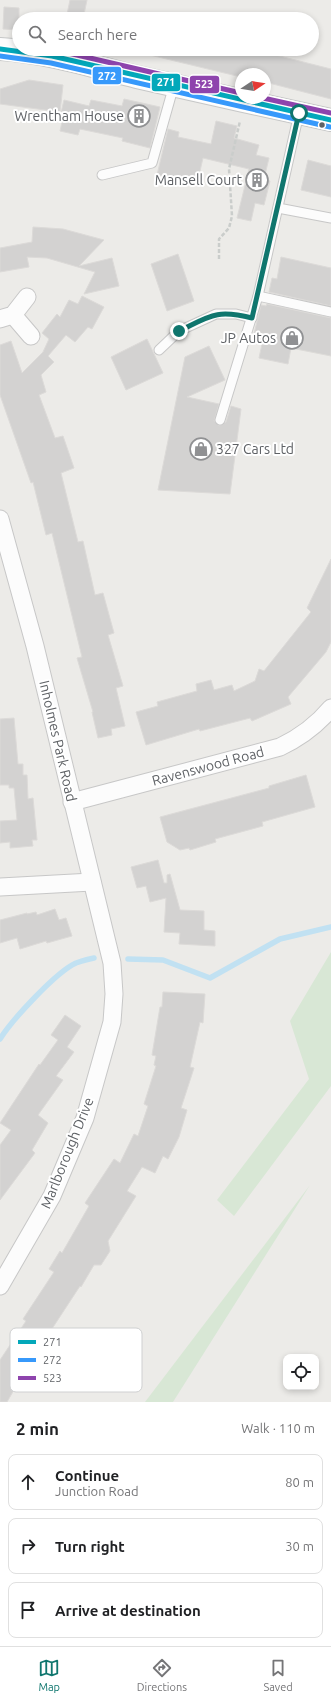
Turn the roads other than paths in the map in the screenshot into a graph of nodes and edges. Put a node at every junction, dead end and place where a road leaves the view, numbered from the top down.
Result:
1 (0, 49) edge
2 (12, 50) edge
3 (48, 56) edge
4 (174, 85) junction
5 (299, 113) junction
6 (331, 120) edge
7 (102, 175) dead end
8 (278, 208) junction
9 (331, 218) edge
10 (258, 296) junction
11 (27, 297) dead end
12 (331, 312) edge
13 (7, 317) edge
14 (252, 318) junction
15 (31, 336) dead end
16 (159, 350) dead end
17 (220, 420) dead end
18 (0, 519) edge
19 (331, 708) edge
20 (72, 802) junction
21 (92, 882) junction
22 (0, 887) edge
23 (112, 963) joint
24 (0, 1286) edge

1 - 2 street
3 - 4 street
4 - 5 street
4 - 7 lane
5 - 6 street
5 - 8 lane
8 - 9 lane
8 - 10 lane
10 - 12 lane
10 - 14 lane
11 - 13 street
13 - 15 street
14 - 16 lane
14 - 17 lane
18 - 20 street, Inholmes Park Road
19 - 20 street, Ravenswood Road
20 - 21 street, Inholmes Park Road
21 - 22 street
21 - 23 street, Inholmes Park Road
23 - 24 street, Marlborough Drive

